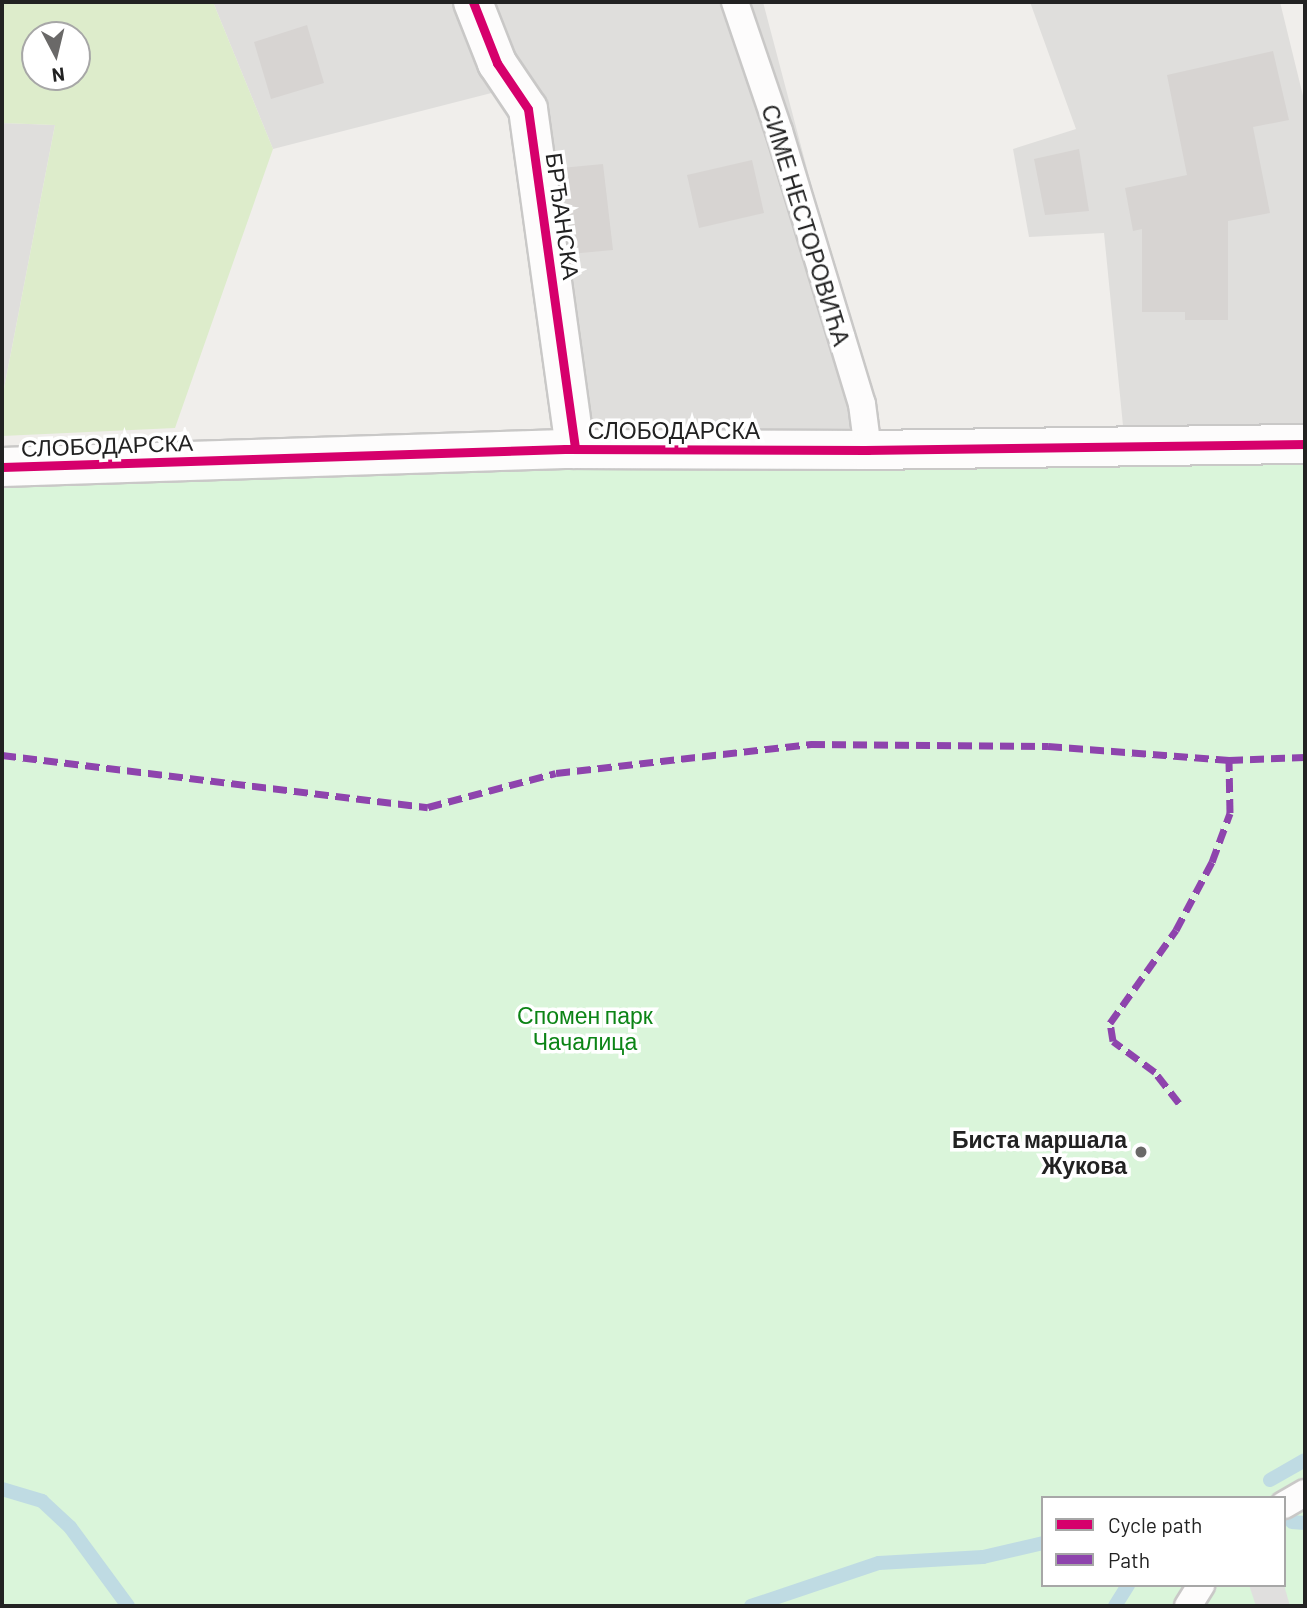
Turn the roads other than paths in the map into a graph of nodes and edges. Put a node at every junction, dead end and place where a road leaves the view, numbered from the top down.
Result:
1 (473, 2) edge
2 (735, 2) edge
3 (1305, 444) edge
4 (575, 449) junction
5 (868, 450) junction
6 (2, 467) edge
7 (1305, 1493) edge
8 (1286, 1505) edge
9 (1200, 1587) edge
10 (1188, 1606) edge

1 - 4 street, БРЂАНСКА
2 - 5 lane, СИМЕ НЕСТОРОВИЋА
3 - 5 street, СЛОБОДАРСКА
4 - 5 street, СЛОБОДАРСКА
4 - 6 street, СЛОБОДАРСКА
7 - 8 lane
9 - 10 lane

